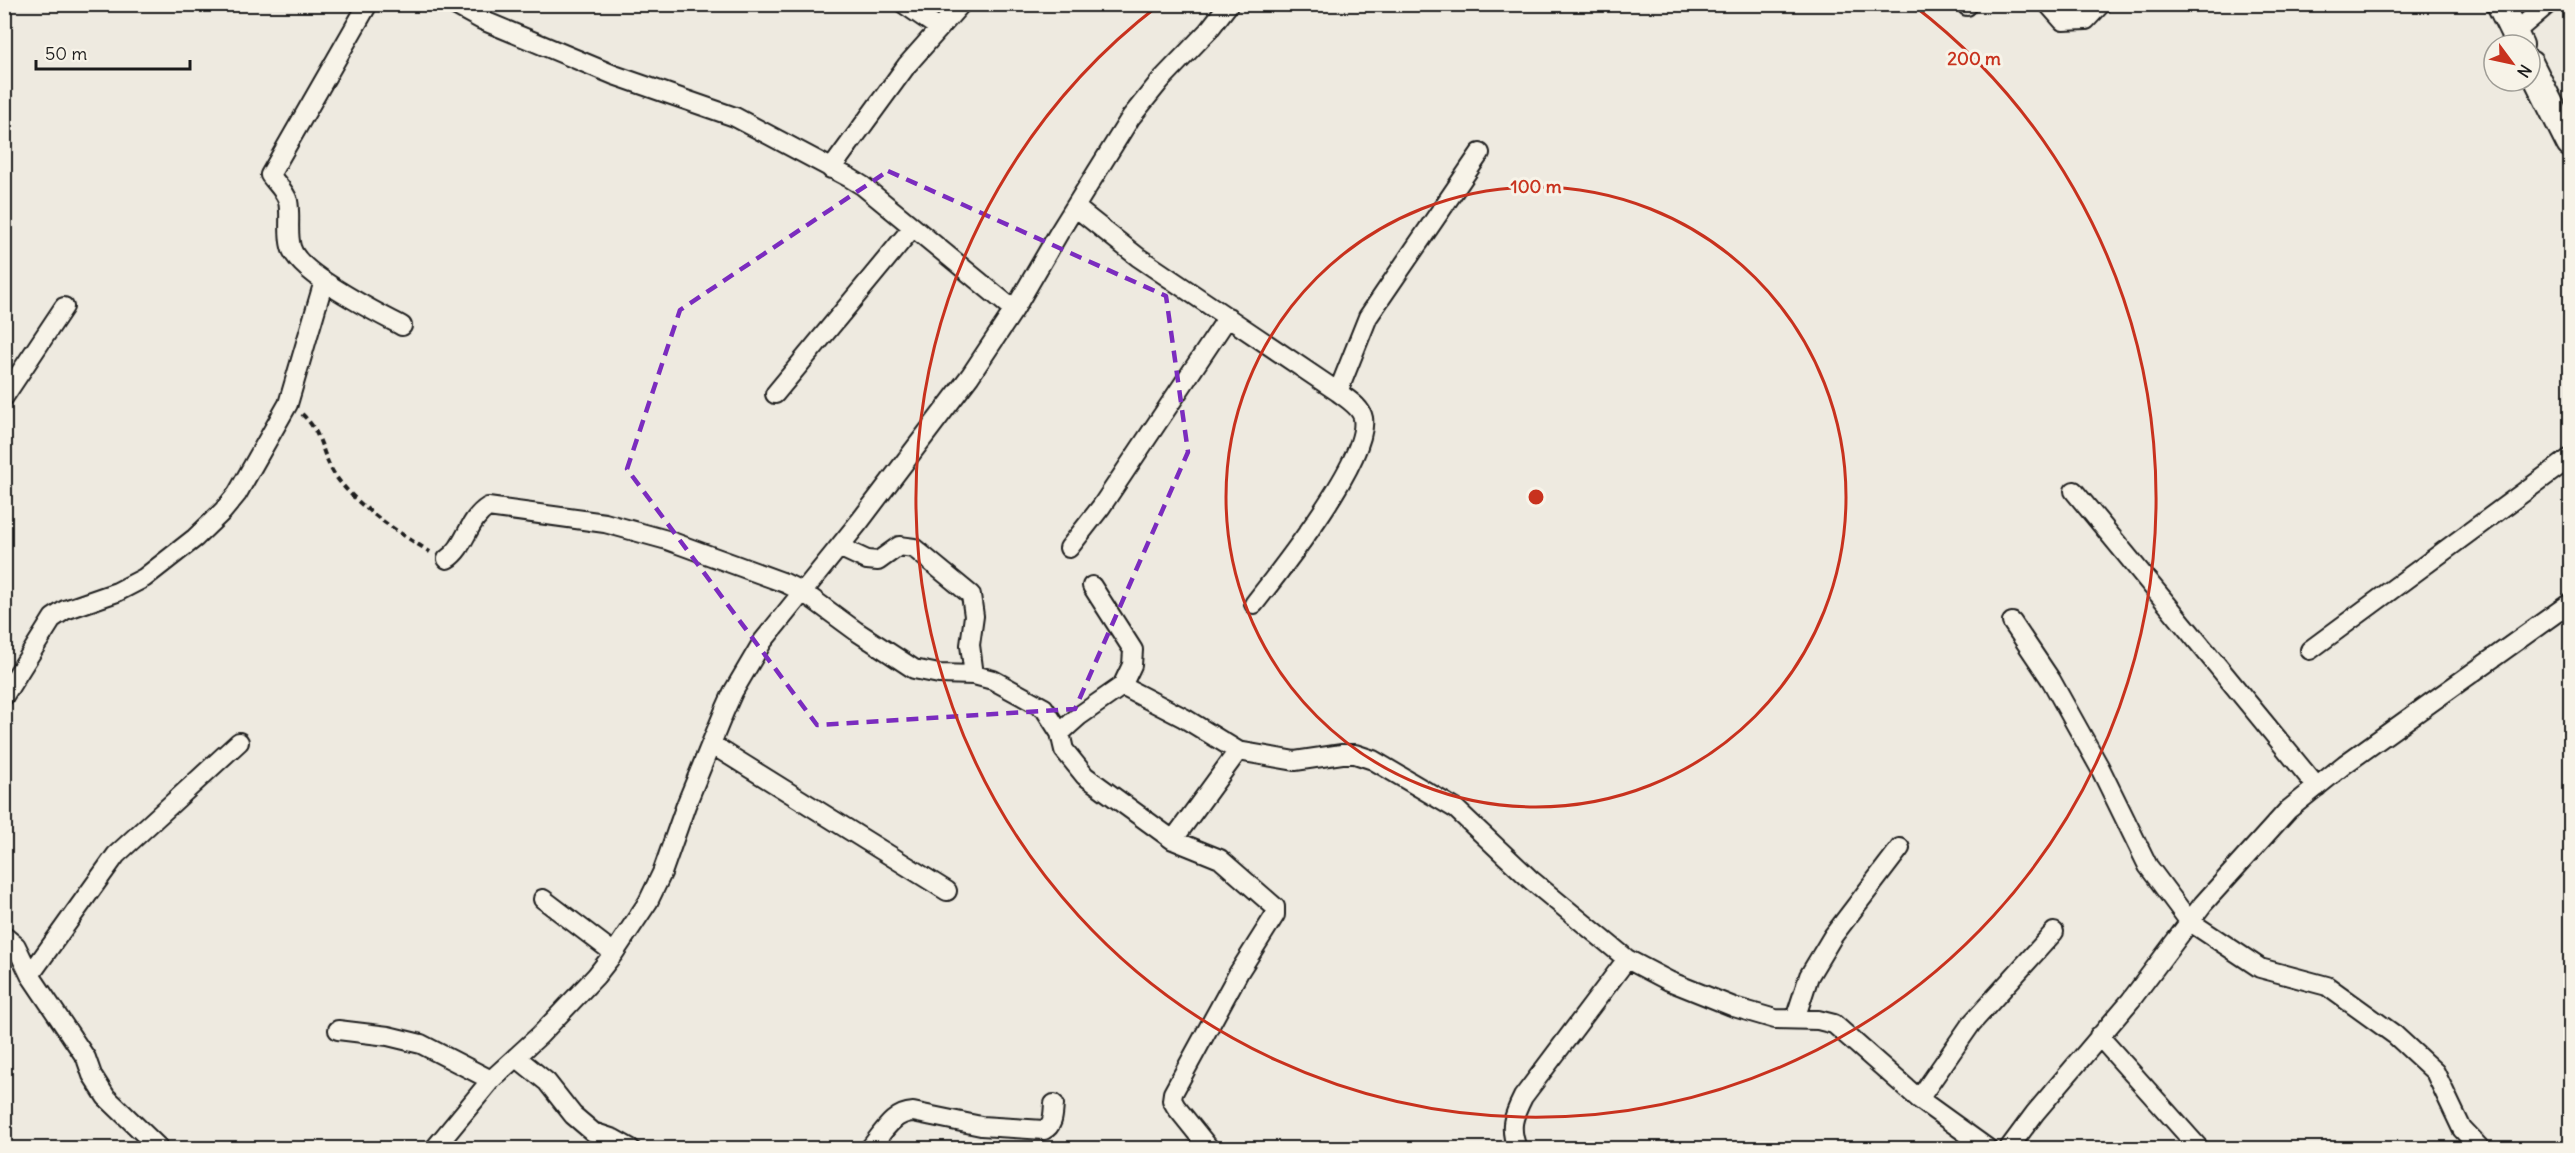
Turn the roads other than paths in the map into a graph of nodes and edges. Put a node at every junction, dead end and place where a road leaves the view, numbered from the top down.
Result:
1 (368, 4) edge
2 (904, 4) edge
3 (961, 4) edge
4 (1229, 4) edge
5 (2048, 4) edge
6 (2101, 4) edge
7 (2499, 4) edge
8 (2548, 4) edge
9 (464, 7) edge
10 (939, 28) junction
11 (2514, 33) edge
12 (2522, 33) edge
13 (2542, 87) edge
14 (2571, 144) edge
15 (1480, 153) dead end
16 (831, 169) junction
17 (1075, 207) junction
18 (913, 227) junction
19 (324, 281) junction
20 (64, 308) dead end
21 (1014, 310) junction
22 (1228, 316) junction
23 (402, 326) dead end
24 (1338, 392) junction
25 (775, 394) dead end
26 (4, 397) edge
27 (2571, 458) edge
28 (2074, 491) dead end
29 (839, 547) junction
30 (1069, 548) dead end
31 (447, 559) road end
32 (1092, 586) dead end
33 (803, 592) junction
34 (2571, 603) edge
35 (1254, 604) dead end
36 (2012, 622) dead end
37 (2310, 650) dead end
38 (974, 675) junction
39 (1122, 686) junction
40 (4, 696) edge
41 (1060, 733) junction
42 (240, 742) dead end
43 (711, 744) junction
44 (1238, 751) junction
45 (2317, 787) junction
46 (1173, 840) junction
47 (1900, 848) dead end
48 (947, 891) dead end
49 (543, 899) dead end
50 (2189, 921) junction
51 (2054, 932) dead end
52 (4, 936) edge
53 (614, 953) junction
54 (1626, 959) junction
55 (30, 975) junction
56 (1796, 1019) junction
57 (339, 1030) dead end
58 (2099, 1036) junction
59 (516, 1057) junction
60 (491, 1080) junction
61 (1919, 1099) junction
62 (1054, 1104) dead end
63 (2189, 1145) edge
64 (159, 1149) edge
65 (435, 1149) edge
66 (630, 1149) edge
67 (870, 1149) edge
68 (1209, 1149) edge
69 (1517, 1149) edge
70 (1987, 1149) edge
71 (2009, 1149) edge
72 (2480, 1149) edge

1 - 19 street
2 - 10 street
3 - 10 street
4 - 17 street
5 - 6 street
7 - 11 main road
8 - 12 street
9 - 16 street
10 - 16 street
13 - 14 main road
15 - 24 street
16 - 18 street
17 - 21 street
17 - 22 street
18 - 21 street
18 - 25 street
19 - 23 street
19 - 40 street
20 - 26 street
21 - 29 street
22 - 24 street
22 - 30 street
24 - 35 street
27 - 37 street
28 - 45 street
29 - 33 street
29 - 38 street
31 - 33 street
32 - 39 street
33 - 38 street
33 - 43 street
34 - 45 street
36 - 50 street
38 - 41 street
39 - 41 street
39 - 44 street
41 - 46 street
42 - 55 street
43 - 48 street
43 - 53 street
44 - 46 street
44 - 54 street
45 - 50 street
46 - 68 street
47 - 56 street
49 - 53 street
50 - 58 street
50 - 72 street
51 - 61 street
52 - 55 street
53 - 59 street
54 - 56 street
54 - 69 street
55 - 64 street
56 - 61 street
57 - 60 street
58 - 63 street
58 - 71 street
59 - 60 street
59 - 66 street
60 - 65 street
61 - 70 street
62 - 67 street

